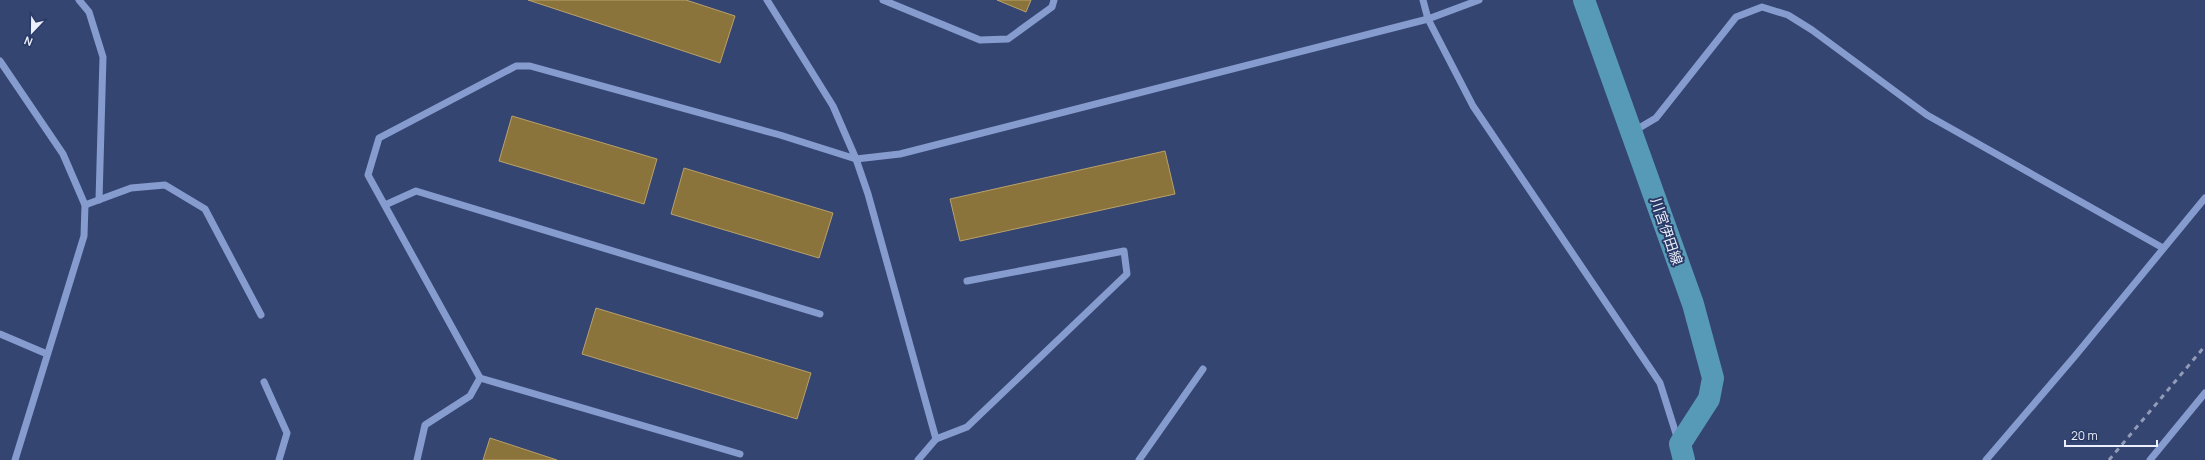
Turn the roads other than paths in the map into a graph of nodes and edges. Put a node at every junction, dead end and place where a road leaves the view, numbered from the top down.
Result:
1 (79, 0) edge
2 (767, 0) edge
3 (883, 0) edge
4 (1054, 0) edge
5 (1423, 0) edge
6 (1479, 0) edge
7 (1584, 0) edge
8 (1428, 19) junction
9 (0, 61) edge
10 (1632, 132) junction
11 (856, 159) junction
12 (2205, 198) edge
13 (99, 200) junction
14 (86, 205) junction
15 (385, 205) junction
16 (2163, 248) junction
17 (967, 281) dead end
18 (820, 314) dead end
19 (260, 315) dead end
20 (0, 334) edge
21 (47, 354) junction
22 (1204, 369) dead end
23 (480, 378) junction
24 (264, 382) dead end
25 (2205, 393) edge
26 (936, 439) junction
27 (1682, 452) edge
28 (740, 454) dead end
29 (15, 460) edge
30 (279, 460) edge
31 (417, 460) edge
32 (918, 460) edge
33 (1139, 460) edge
34 (1986, 460) edge
35 (2150, 460) edge

1 - 13 street
2 - 11 street
3 - 4 street
5 - 8 street
6 - 8 street
7 - 10 main road, 川宮伊田線
8 - 11 street
8 - 27 street
9 - 14 street
10 - 16 street
10 - 27 main road, 川宮伊田線
11 - 15 street
11 - 26 street
12 - 16 street
13 - 14 street
13 - 19 street
14 - 21 street
15 - 18 street
15 - 23 street
16 - 34 street
17 - 26 street
20 - 21 street
21 - 29 street
22 - 33 street
23 - 28 street
23 - 31 street
24 - 30 street
25 - 35 street
26 - 32 street

